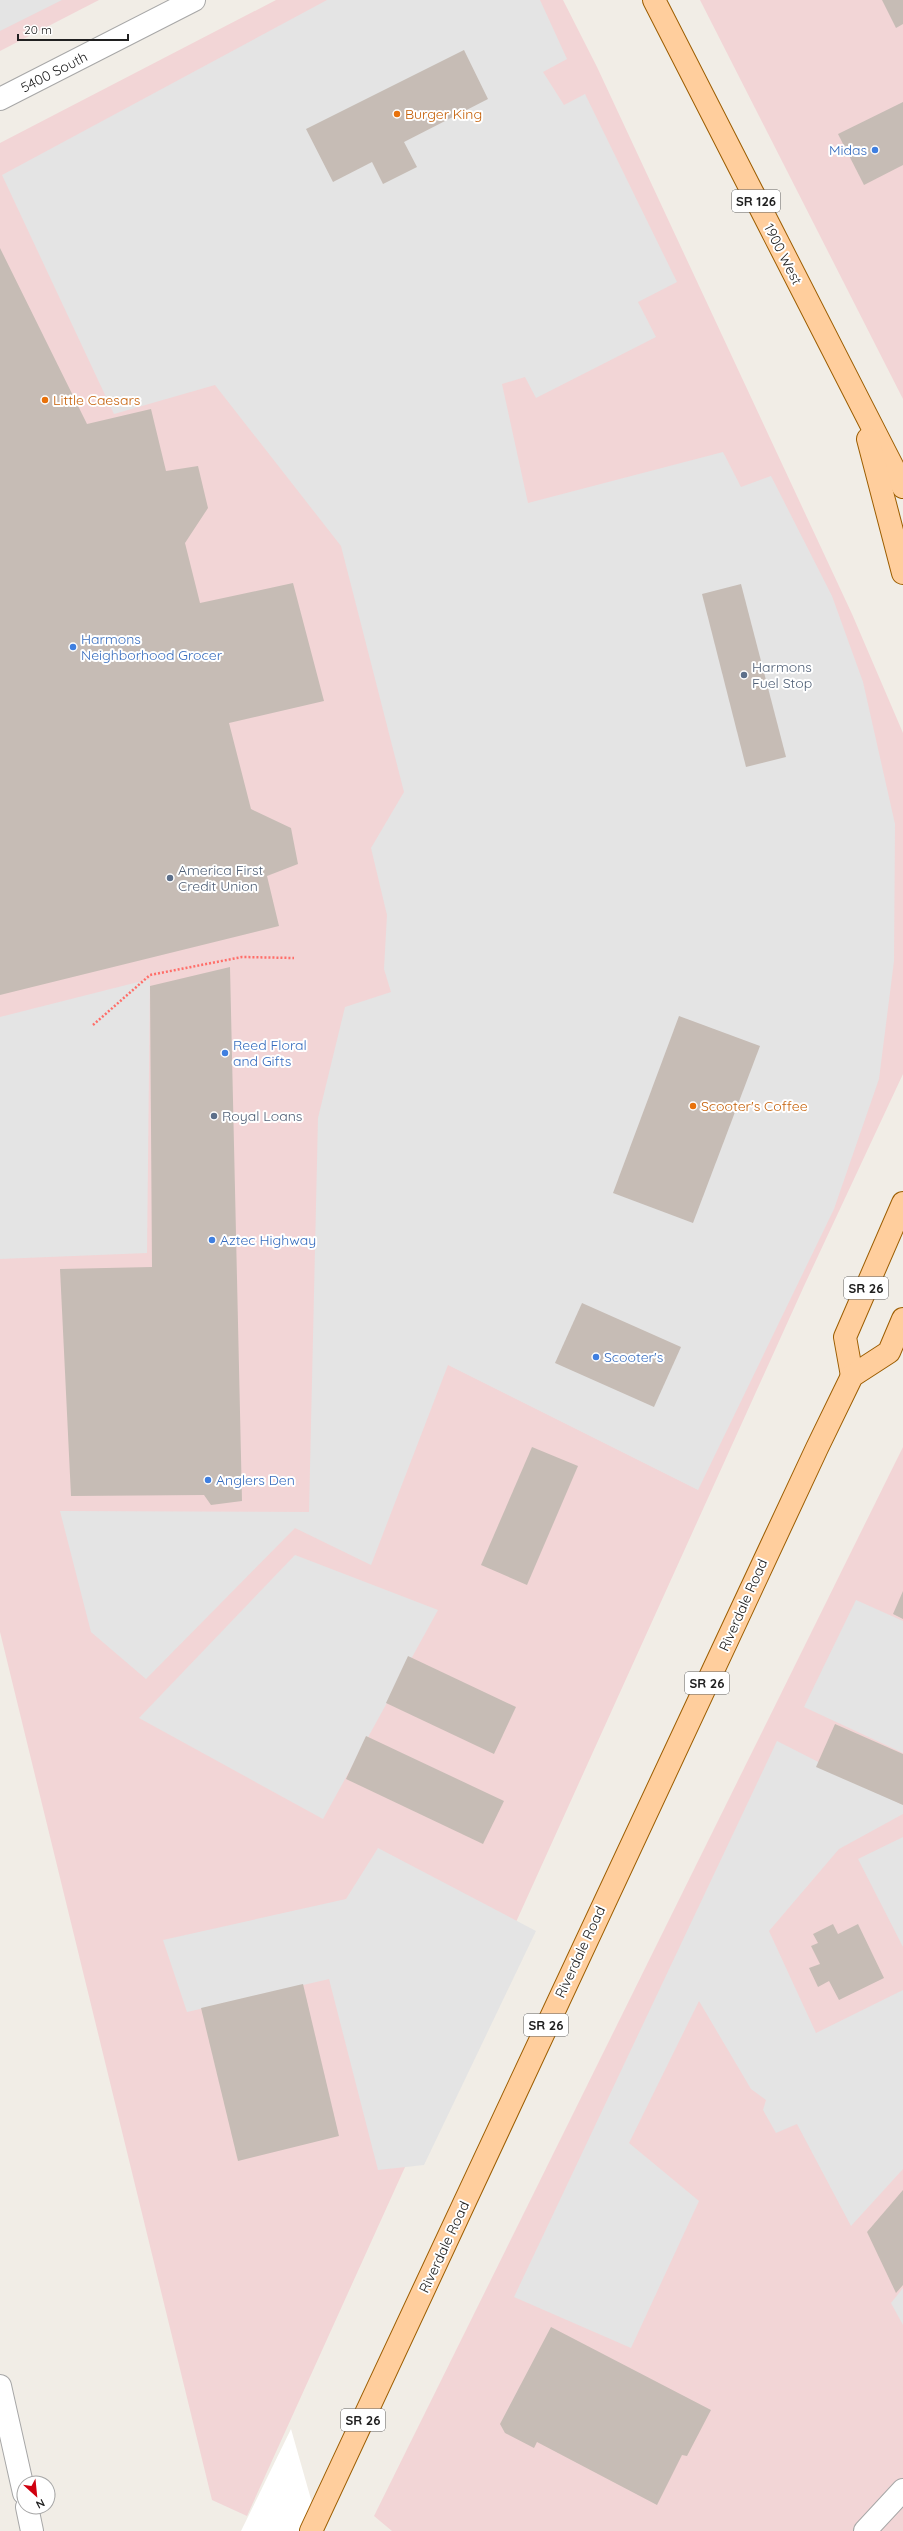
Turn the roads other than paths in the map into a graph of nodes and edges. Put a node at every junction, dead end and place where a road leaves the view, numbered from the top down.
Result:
1 (194, 0) edge
2 (654, 0) edge
3 (0, 100) edge
4 (858, 401) junction
5 (903, 487) edge
6 (903, 573) edge
7 (903, 1203) edge
8 (903, 1319) edge
9 (903, 1336) edge
10 (889, 1352) junction
11 (852, 1376) junction
12 (0, 2386) edge
13 (20, 2475) edge
14 (903, 2490) edge
15 (29, 2515) edge
16 (32, 2531) edge
17 (311, 2531) edge
18 (865, 2531) edge

1 - 3 street, 5400 South
2 - 4 main road, 1900 West / SR 126
4 - 5 main road, 1900 West / SR 126
4 - 6 main road
7 - 11 main road, SR 26
8 - 10 main road
9 - 10 main road
10 - 11 main road
11 - 17 main road, Riverdale Road / SR 26
12 - 13 street
14 - 18 street
15 - 16 street

